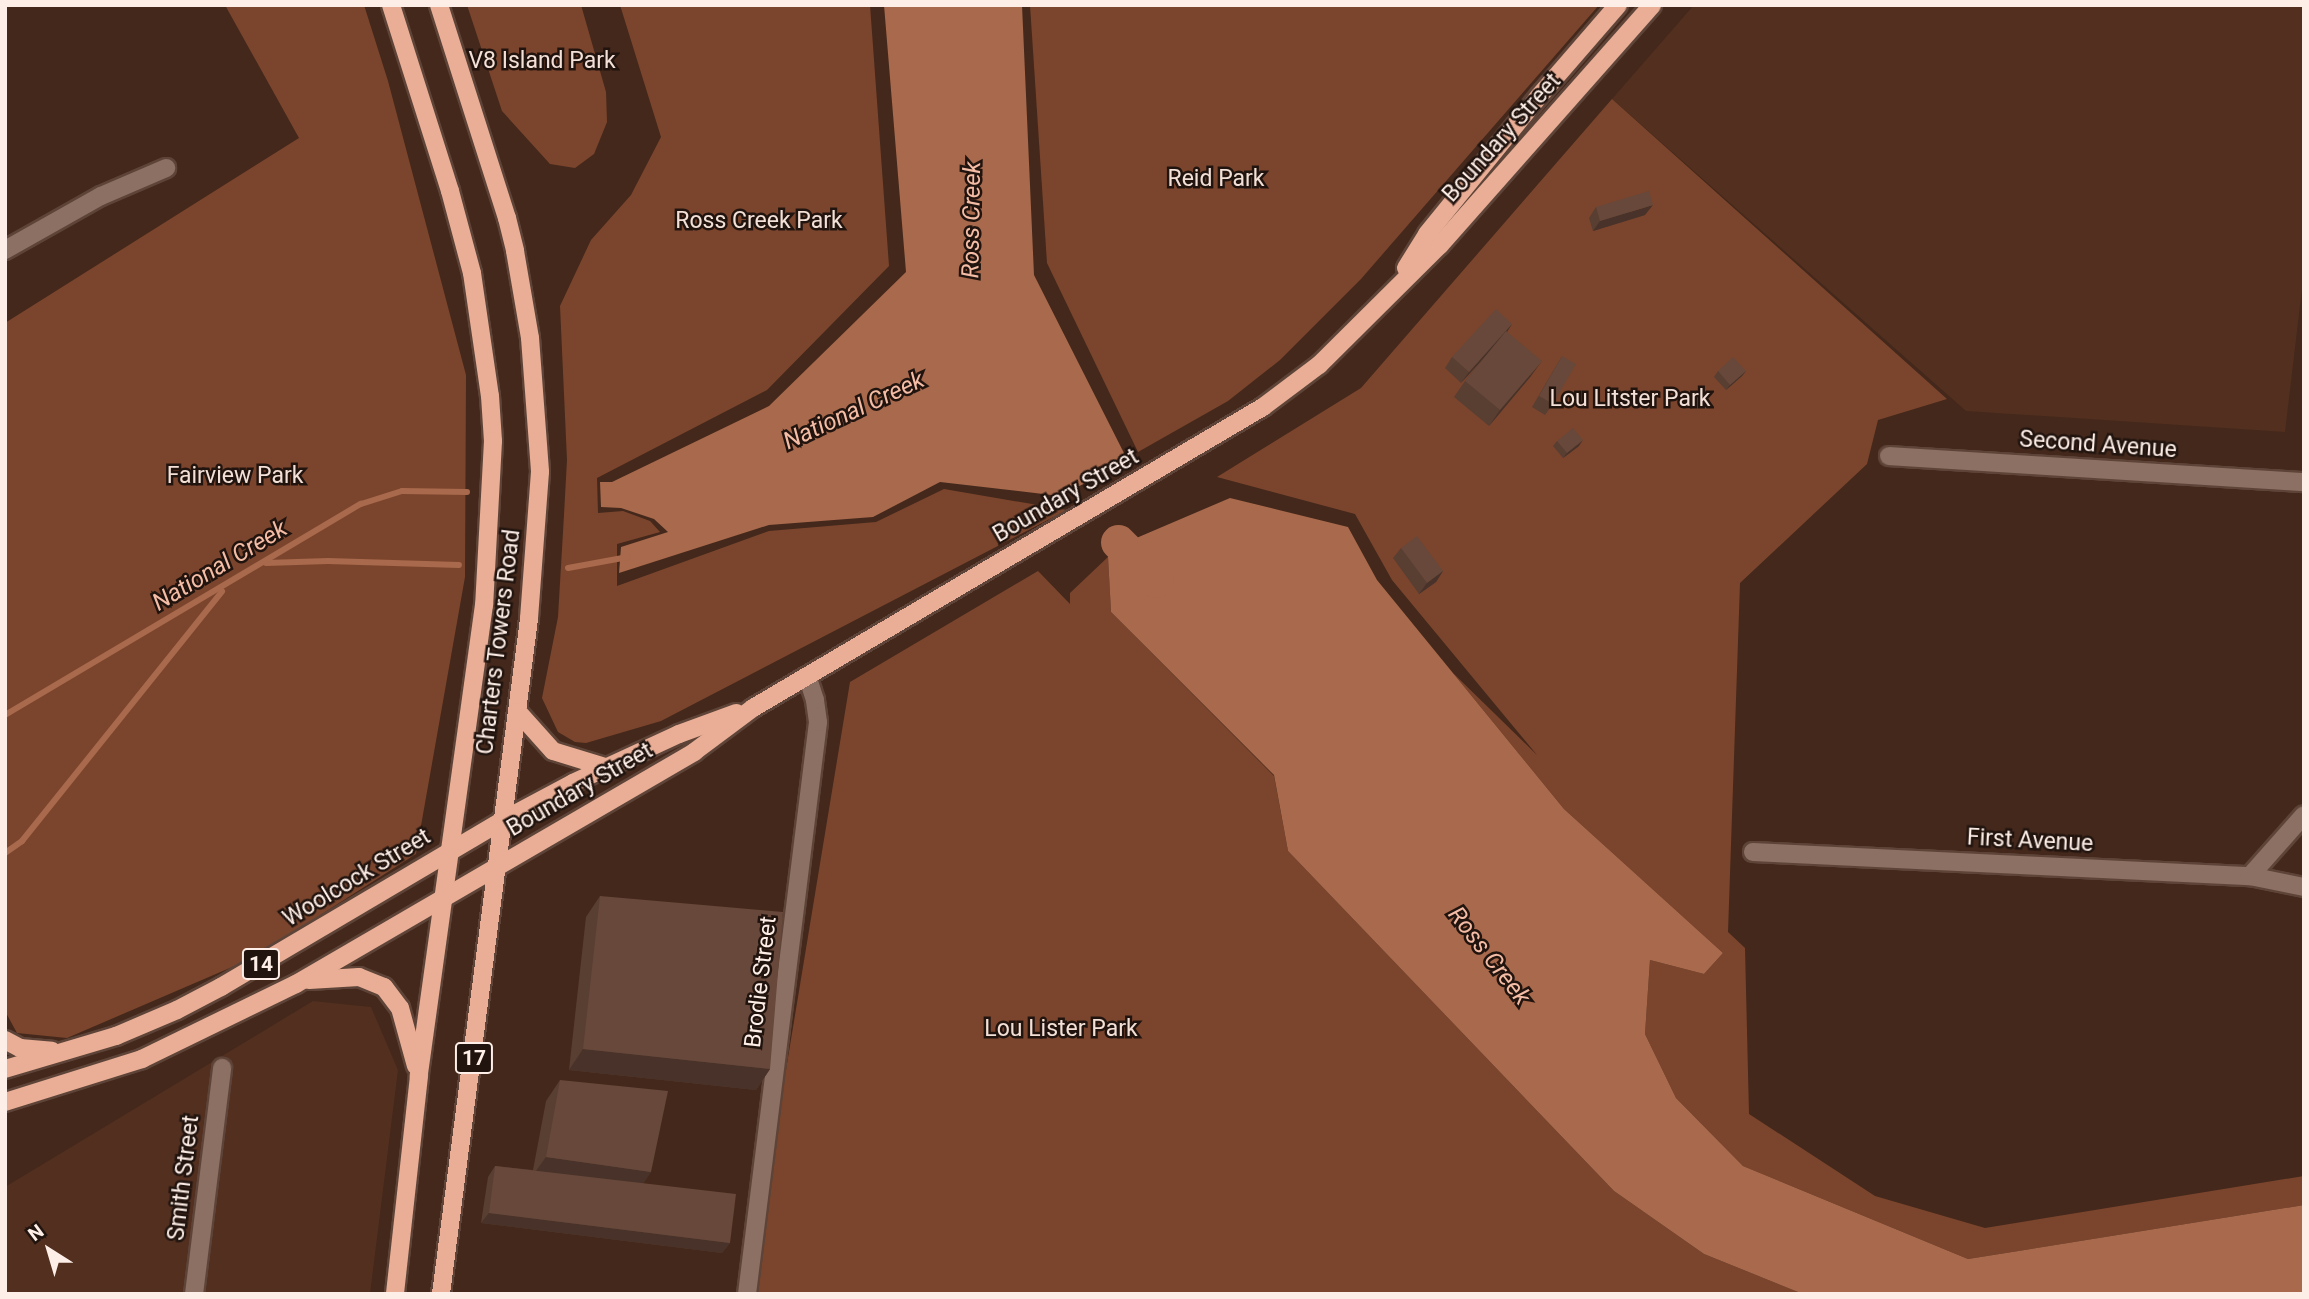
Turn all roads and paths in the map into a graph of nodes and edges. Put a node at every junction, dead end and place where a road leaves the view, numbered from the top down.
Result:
1 (391, 5) edge
2 (439, 5) edge
3 (1618, 5) edge
4 (1652, 5) edge
5 (166, 168) dead end
6 (5, 250) edge
7 (1385, 300) junction
8 (1889, 456) dead end
9 (2304, 482) edge
10 (807, 676) junction
11 (753, 708) junction
12 (517, 712) junction
13 (605, 768) junction
14 (2304, 815) edge
15 (500, 822) junction
16 (451, 851) junction
17 (1753, 852) dead end
18 (499, 865) junction
19 (2250, 876) junction
20 (2304, 887) edge
21 (443, 898) junction
22 (296, 984) junction
23 (5, 1040) edge
24 (77, 1049) junction
25 (222, 1068) dead end
26 (5, 1069) edge
27 (419, 1076) junction
28 (5, 1102) edge
29 (194, 1294) edge
30 (394, 1294) edge
31 (441, 1294) edge
32 (747, 1294) edge

1 - 16 main road, Charters Towers Road / 17
2 - 12 main road, Charters Towers Road / 17
3 - 7 main road, Boundary Street / 14
4 - 7 main road, Boundary Street / 14
5 - 6 street
7 - 10 main road, Boundary Street / 14
8 - 9 street, Second Avenue
10 - 11 main road, Boundary Street / 14
10 - 32 street, Brodie Street
11 - 13 main road, Boundary Street / 14
11 - 18 main road, Boundary Street / 14
12 - 13 main road
12 - 15 main road, Charters Towers Road / 17
13 - 15 main road, Boundary Street / 14
14 - 19 street
15 - 16 main road, Woolcock Street / 14
15 - 18 main road, Charters Towers Road / 17
16 - 21 main road, Charters Towers Road / 17
16 - 24 main road, Woolcock Street / 14
17 - 19 street, First Avenue
18 - 21 main road, 14
18 - 31 main road, Charters Towers Road / 17
19 - 20 street, First Avenue
21 - 22 main road, 14
21 - 27 main road, Charters Towers Road / 17
22 - 27 main road
22 - 28 main road, 14
23 - 24 main road
24 - 26 main road, Woolcock Street / 14
25 - 29 street, Smith Street
27 - 30 main road, Charters Towers Road / 17

